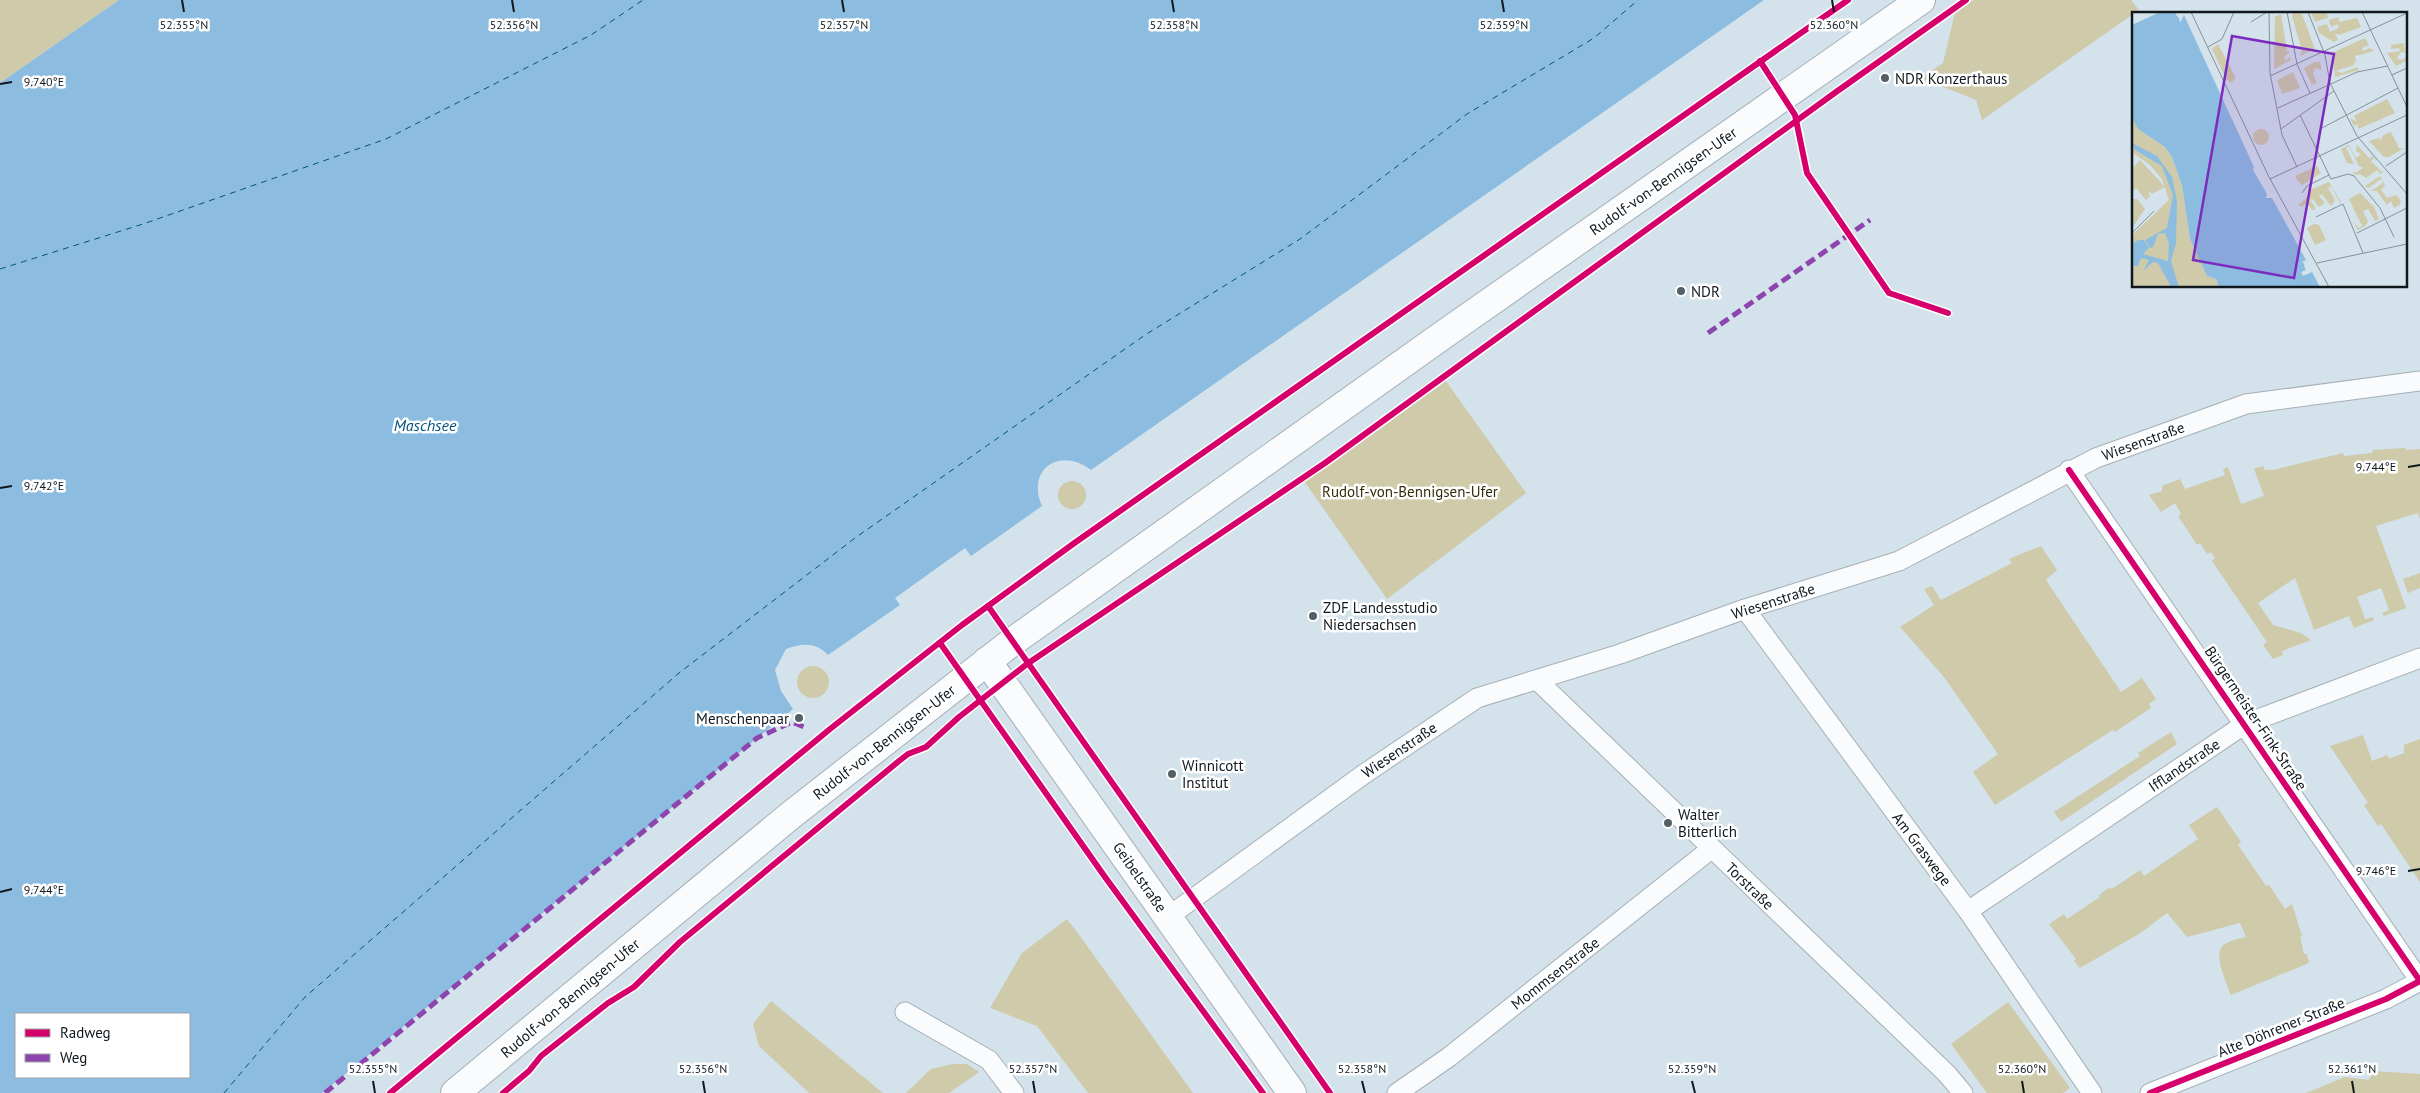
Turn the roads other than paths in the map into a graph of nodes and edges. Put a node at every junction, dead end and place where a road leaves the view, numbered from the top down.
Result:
1 (1921, 0) edge
2 (2420, 380) edge
3 (2069, 470) junction
4 (1744, 610) junction
5 (2420, 658) edge
6 (987, 661) junction
7 (1536, 680) junction
8 (2245, 724) junction
9 (1711, 849) junction
10 (1968, 911) junction
11 (1168, 917) junction
12 (2420, 981) edge
13 (905, 1012) dead end
14 (455, 1093) edge
15 (1014, 1093) edge
16 (1292, 1093) edge
17 (1397, 1093) edge
18 (1963, 1093) edge
19 (2092, 1093) edge
20 (2150, 1093) edge

1 - 6 street, Rudolf-von-Bennigsen-Ufer
2 - 3 street, Wiesenstraße
3 - 4 street, Wiesenstraße
3 - 8 street, Bürgermeister-Fink-Straße
4 - 7 street, Wiesenstraße
4 - 10 street, Am Graswege
5 - 8 street, Ifflandstraße
6 - 11 street, Geibelstraße
6 - 14 street, Rudolf-von-Bennigsen-Ufer
7 - 9 street, Torstraße
7 - 11 street, Wiesenstraße
8 - 10 street, Ifflandstraße
8 - 12 street, Bürgermeister-Fink-Straße
9 - 17 street, Mommsenstraße
9 - 18 street, Torstraße
10 - 19 street, Am Graswege
11 - 16 street, Geibelstraße
12 - 20 street, Alte Döhrener Straße
13 - 15 street

